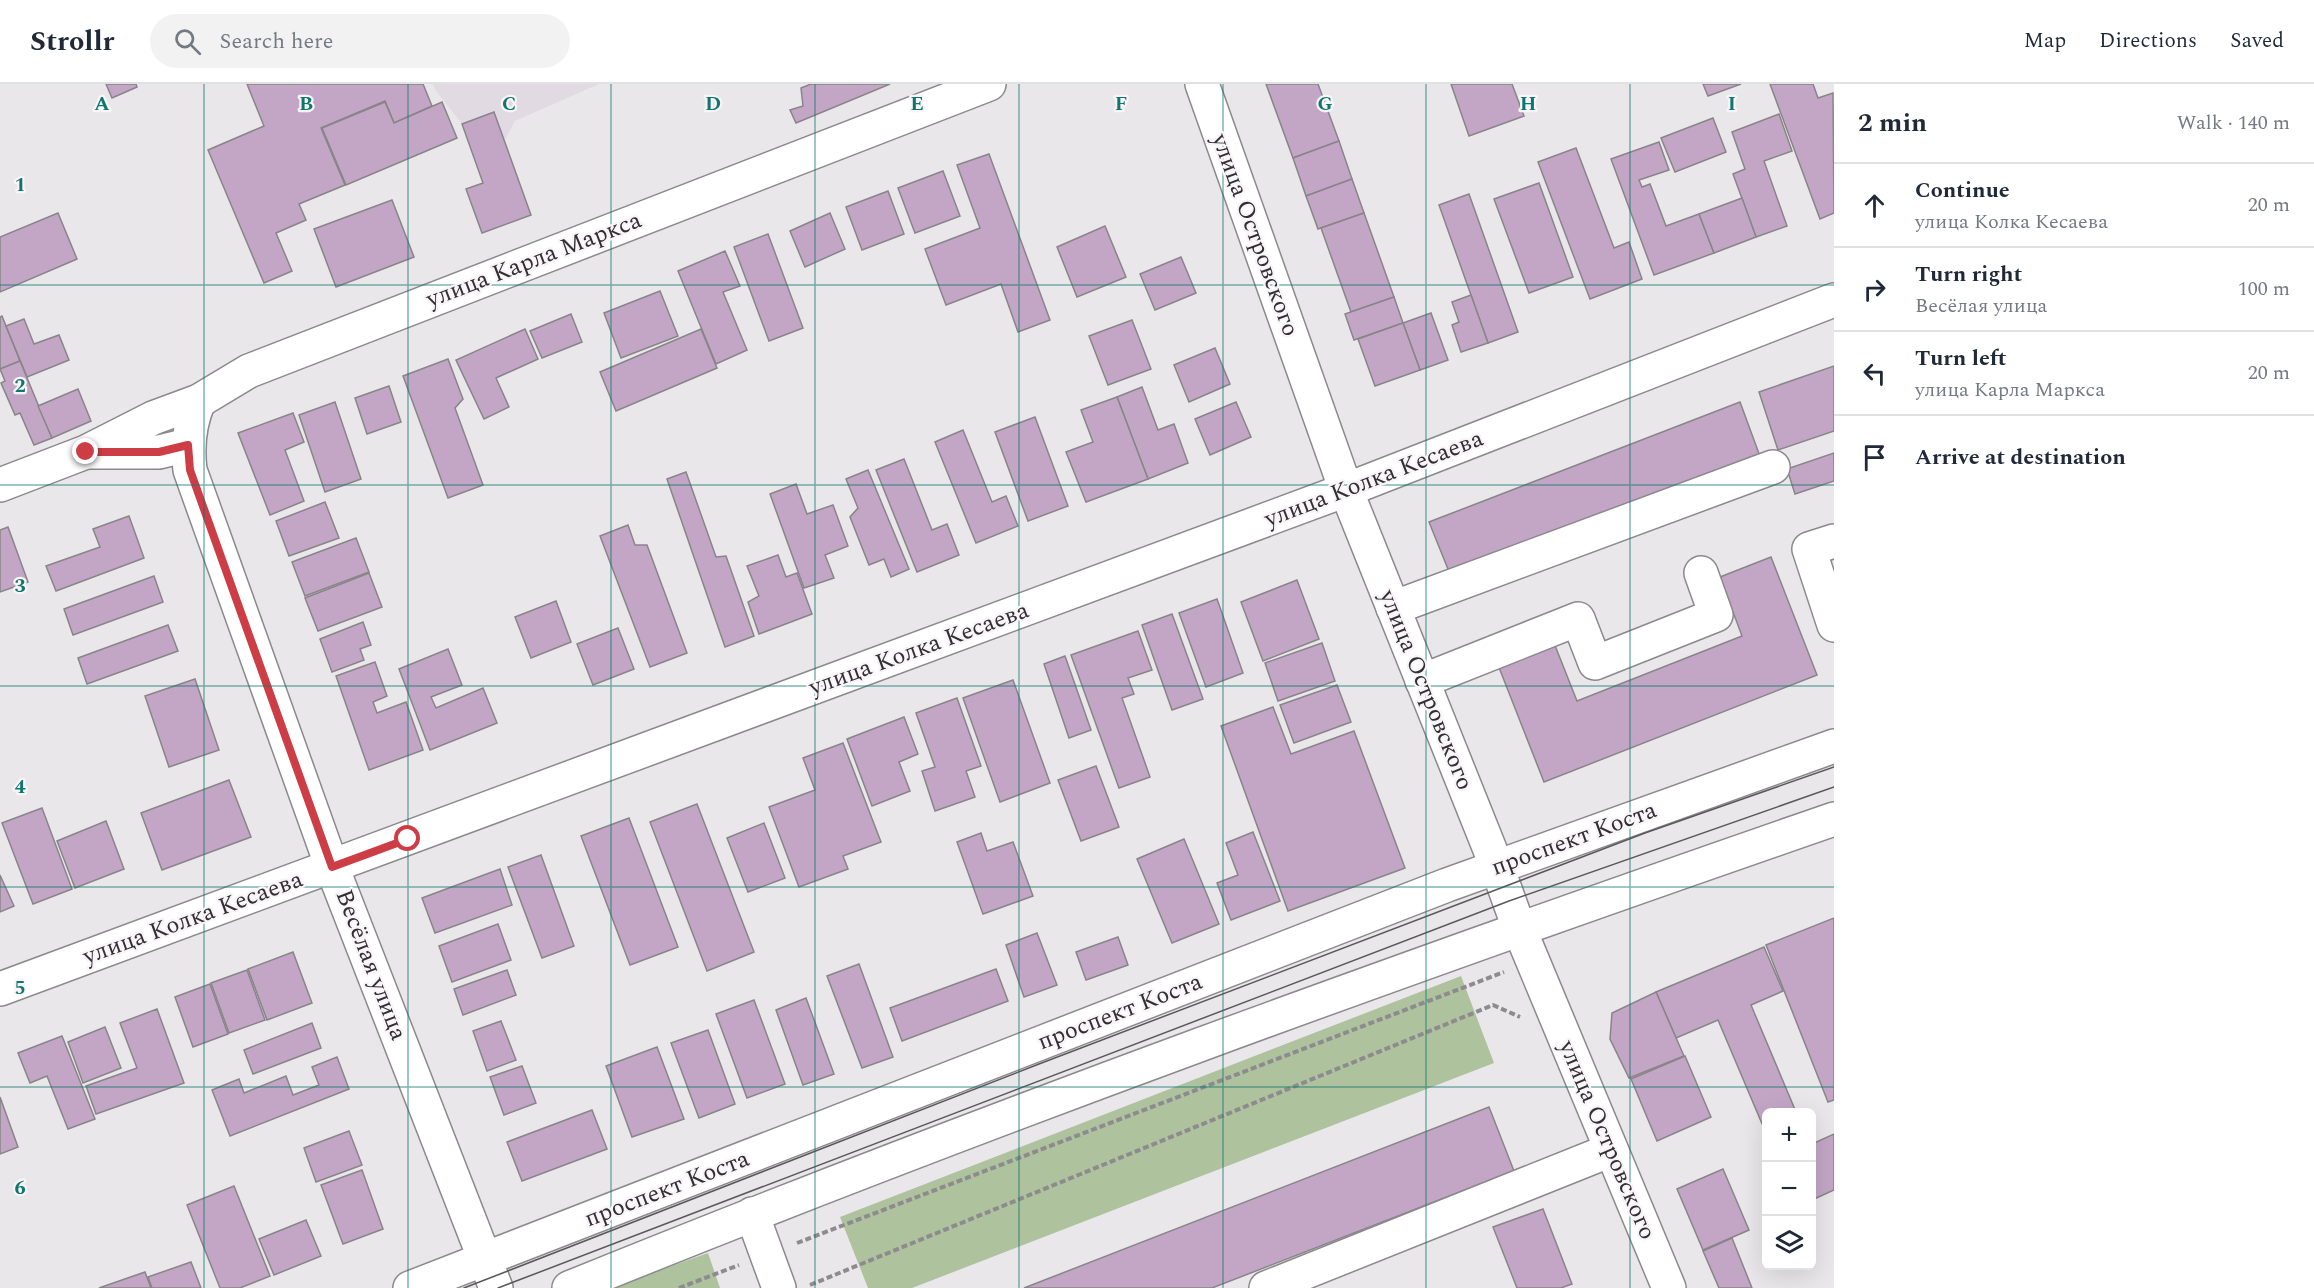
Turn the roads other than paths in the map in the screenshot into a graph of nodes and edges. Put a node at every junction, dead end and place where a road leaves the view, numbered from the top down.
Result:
1 (989, 84) edge
2 (1202, 84) edge
3 (1834, 300) edge
4 (199, 401) junction
5 (188, 445) junction
6 (86, 452) junction
7 (1773, 467) dead end
8 (0, 485) edge
9 (1346, 490) junction
10 (1834, 541) edge
11 (1701, 573) dead end
12 (1393, 608) junction
13 (1834, 625) edge
14 (1422, 681) junction
15 (1834, 746) edge
16 (1834, 819) edge
17 (332, 867) junction
18 (1497, 867) junction
19 (1519, 928) junction
20 (0, 989) edge
21 (1611, 1150) junction
22 (752, 1214) junction
23 (491, 1274) edge
24 (410, 1288) edge
25 (569, 1288) edge
26 (779, 1288) edge
27 (1266, 1288) edge
28 (1669, 1288) edge

1 - 4 street, улица Карла Маркса
2 - 9 street, улица Островского
3 - 9 street, улица Колка Кесаева
4 - 5 street, Весёлая улица
4 - 6 street, улица Карла Маркса
5 - 6 street, улица Карла Маркса
5 - 17 street, Весёлая улица
6 - 8 street, улица Карла Маркса
7 - 12 street
9 - 12 street, улица Островского
9 - 17 street, улица Колка Кесаева
10 - 13 street
11 - 14 street
12 - 14 street, улица Островского
14 - 18 street, улица Островского
15 - 18 street, проспект Коста
16 - 19 street
17 - 20 street, улица Колка Кесаева
17 - 23 street, Весёлая улица
18 - 19 street, улица Островского
18 - 23 street, проспект Коста
19 - 21 street, улица Островского
19 - 22 street
21 - 27 street
21 - 28 street, улица Островского
22 - 25 street
22 - 26 street
23 - 24 street, проспект Коста

